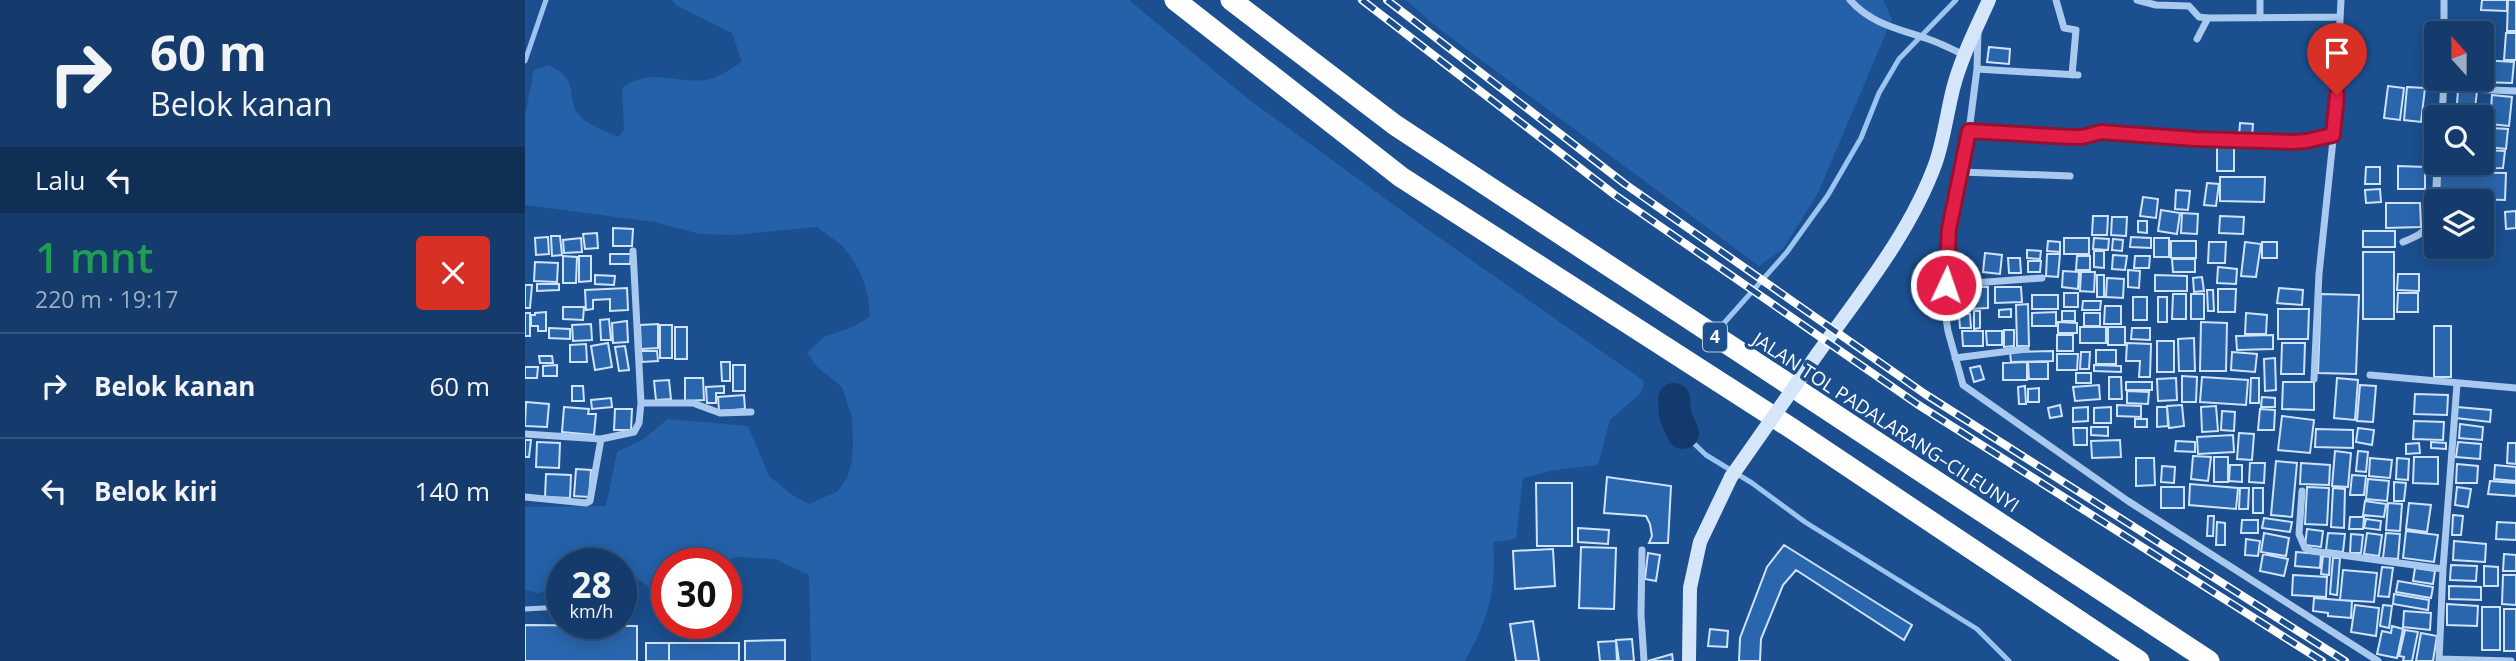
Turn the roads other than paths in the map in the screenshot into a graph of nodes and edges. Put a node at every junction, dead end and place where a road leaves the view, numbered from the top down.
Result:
1 (1175, 0) edge
2 (1231, 0) edge
3 (1850, 0) edge
4 (1989, 0) edge
5 (2056, 0) edge
6 (2137, 0) edge
7 (2260, 0) edge
8 (2341, 0) edge
9 (2444, 0) edge
10 (2340, 17) junction
11 (2208, 18) junction
12 (2260, 18) junction
13 (2444, 21) edge
14 (1978, 24) junction
15 (2197, 39) dead end
16 (1964, 55) junction
17 (1977, 69) junction
18 (2494, 89) edge
19 (2516, 90) edge
20 (1969, 131) junction
21 (2333, 135) junction
22 (1961, 172) junction
23 (2436, 175) edge
24 (2070, 176) dead end
25 (2403, 242) dead end
26 (633, 251) dead end
27 (2042, 278) dead end
28 (1946, 285) junction
29 (2025, 349) dead end
30 (1955, 358) junction
31 (2370, 375) dead end
32 (2314, 379) dead end
33 (2457, 384) junction
34 (2516, 388) edge
35 (641, 403) junction
36 (751, 412) dead end
37 (525, 434) edge
38 (601, 439) junction
39 (2302, 491) dead end
40 (525, 497) edge
41 (1642, 550) dead end
42 (2443, 569) junction
43 (546, 608) edge
44 (525, 609) edge
45 (2439, 660) edge
46 (1644, 661) edge
47 (1689, 661) edge
48 (2139, 661) edge
49 (2209, 661) edge
50 (2378, 661) edge
51 (2509, 661) edge

1 - 48 highway, 4
2 - 49 highway, JALAN TOL PADALARANG–CILEUNYI / 4
3 - 16 street
4 - 14 street
5 - 17 street
6 - 11 street
7 - 12 street
8 - 10 street
9 - 13 street
10 - 12 street
10 - 21 street
11 - 12 street
11 - 15 street
14 - 16 street
14 - 17 street
16 - 47 street, bridge
17 - 20 street
18 - 19 street
20 - 21 street
20 - 22 street
21 - 32 street
22 - 24 street
22 - 28 street
23 - 25 street
26 - 35 street
27 - 28 street
28 - 30 street
29 - 30 street
30 - 50 street
31 - 33 street
33 - 34 street
33 - 42 street
35 - 36 street
35 - 38 street
37 - 38 street
38 - 40 street
39 - 42 street
41 - 46 street
42 - 45 street
43 - 44 lane
45 - 51 street

